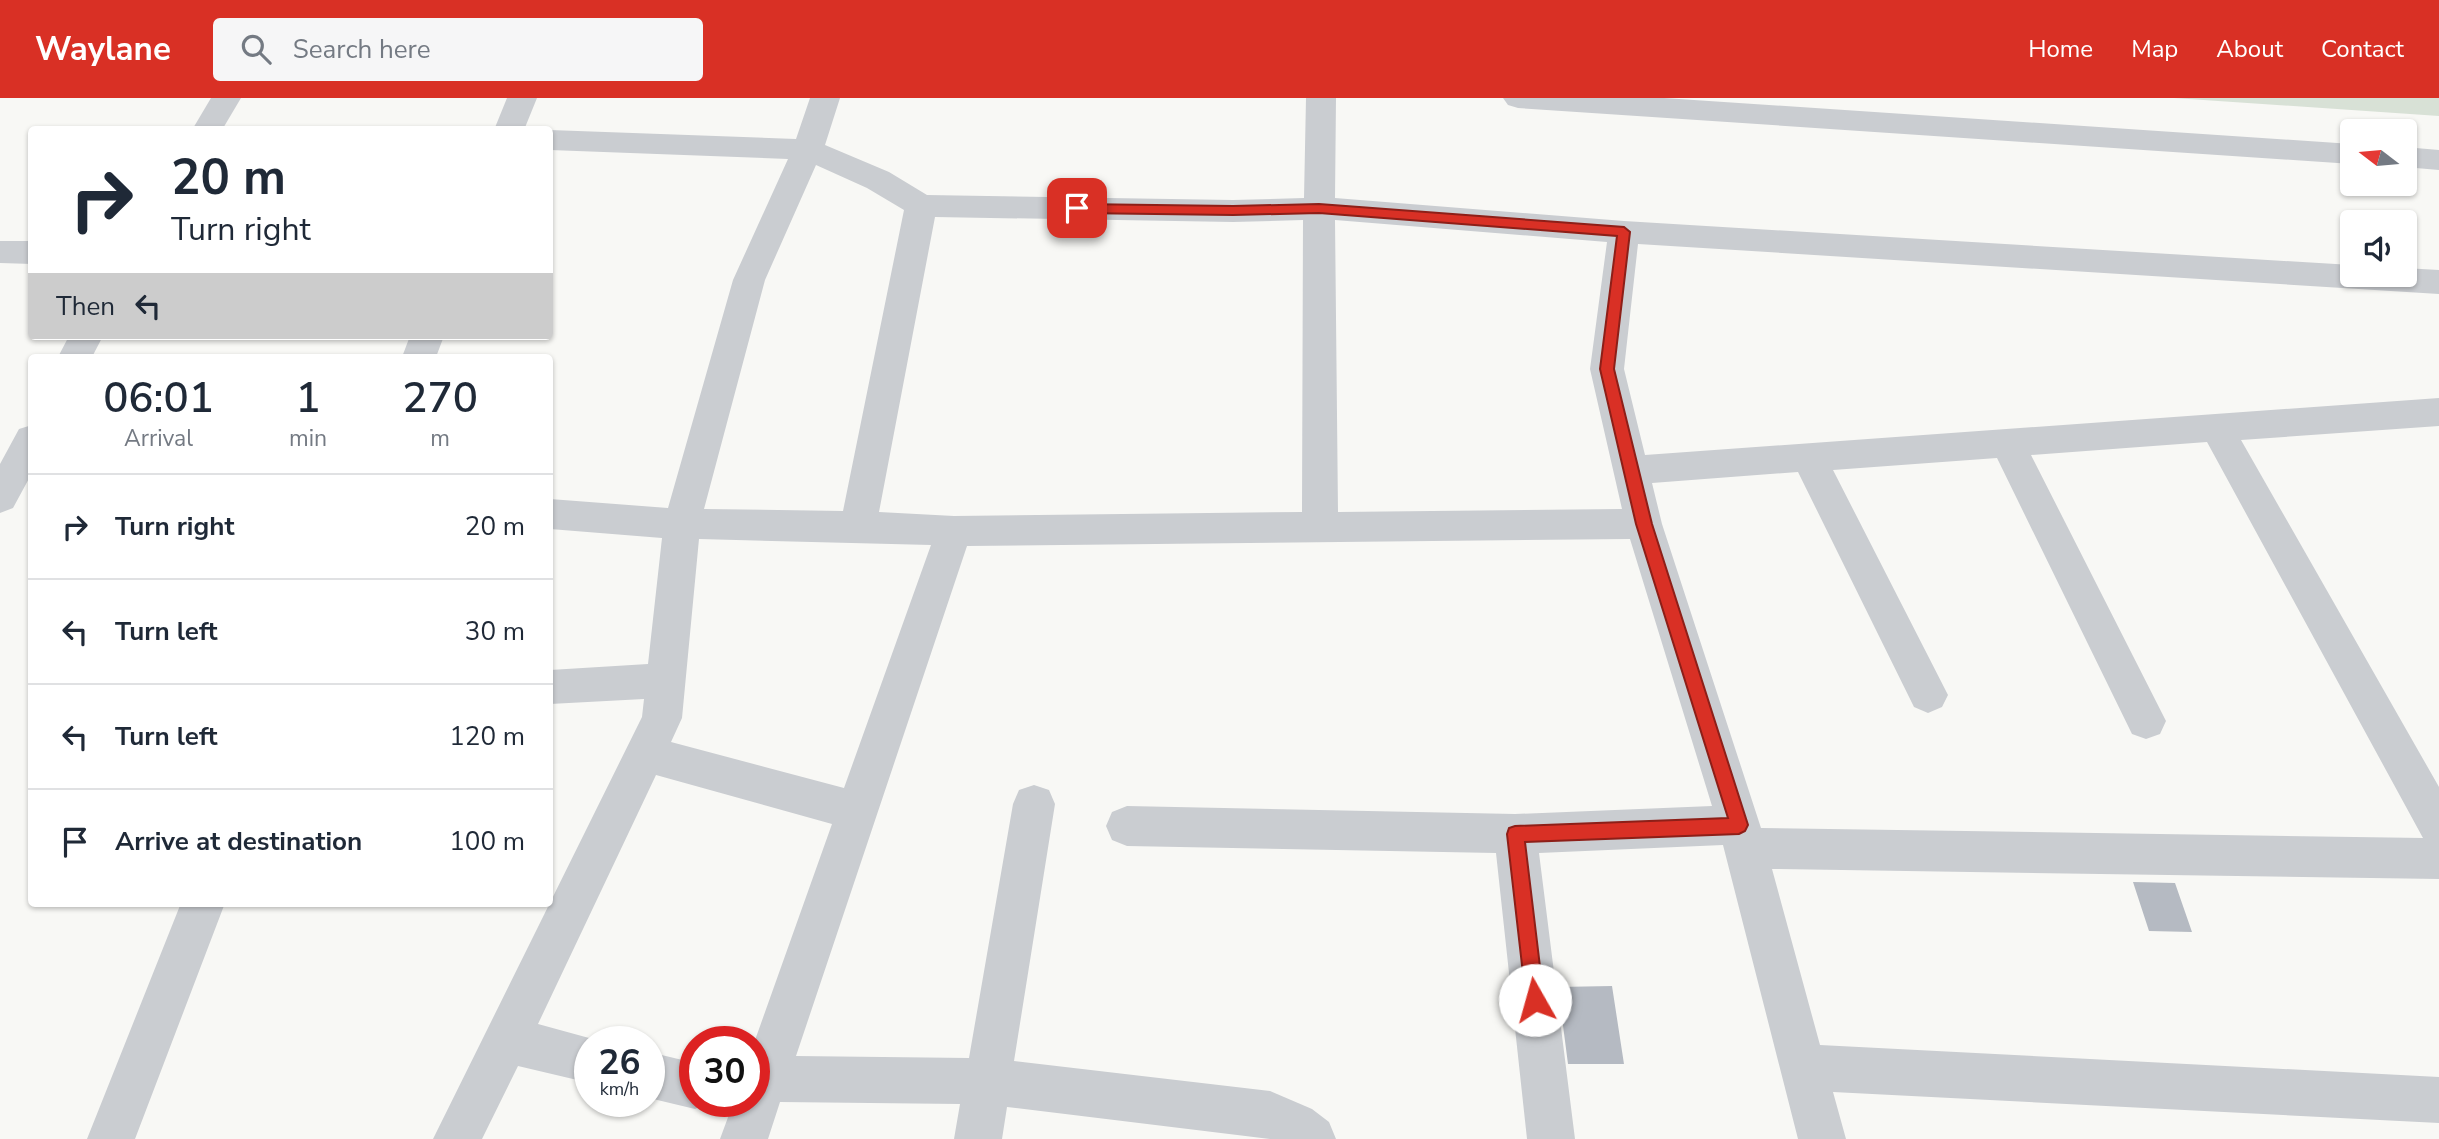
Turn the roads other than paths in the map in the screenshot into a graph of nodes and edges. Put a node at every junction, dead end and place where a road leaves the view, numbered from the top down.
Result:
1 (226, 98) edge
2 (522, 98) edge
3 (825, 98) edge
4 (1321, 98) edge
5 (1518, 98) edge
6 (208, 126) edge
7 (511, 126) edge
8 (553, 140) edge
9 (808, 150) junction
10 (2340, 153) edge
11 (2417, 158) edge
12 (2439, 160) edge
13 (922, 206) junction
14 (1319, 208) junction
15 (1624, 232) junction
16 (0, 252) edge
17 (28, 253) edge
18 (2439, 282) edge
19 (2439, 412) edge
20 (2217, 429) junction
21 (2008, 444) junction
22 (28, 446) edge
23 (1809, 458) junction
24 (1631, 470) junction
25 (0, 498) edge
26 (553, 514) edge
27 (682, 524) junction
28 (1644, 524) junction
29 (858, 526) junction
30 (1320, 526) junction
31 (954, 531) junction
32 (666, 680) junction
33 (553, 687) edge
34 (1928, 695) dead end
35 (2146, 720) dead end
36 (645, 753) junction
37 (1034, 804) dead end
38 (856, 811) junction
39 (1127, 826) dead end
40 (2439, 827) edge
41 (1515, 834) junction
42 (1742, 836) junction
43 (2439, 859) edge
44 (201, 907) edge
45 (507, 1040) junction
46 (574, 1056) edge
47 (770, 1059) edge
48 (1803, 1067) junction
49 (987, 1081) junction
50 (2439, 1100) edge
51 (770, 1103) edge
52 (111, 1139) edge
53 (457, 1139) edge
54 (978, 1139) edge
55 (1312, 1139) edge
56 (1551, 1139) edge
57 (1822, 1139) edge

1 - 6 street
2 - 7 street
3 - 9 street
4 - 14 street
5 - 10 street
8 - 9 street
9 - 13 street
9 - 27 street
11 - 12 street
13 - 14 street
13 - 29 street
14 - 15 street
14 - 30 street
15 - 18 street
15 - 24 street
16 - 17 street
19 - 20 street
20 - 21 street
20 - 40 street
21 - 23 street
21 - 35 street
22 - 25 street
23 - 24 street
23 - 34 street
24 - 28 street
26 - 27 street
27 - 29 street
27 - 32 street
28 - 30 street
28 - 42 street
29 - 31 street
30 - 31 street
31 - 38 street
32 - 33 street
32 - 36 street
36 - 38 street
36 - 45 street
37 - 49 street
38 - 47 street
39 - 41 street
41 - 42 street
41 - 56 street
42 - 43 street
42 - 48 street
44 - 52 street
45 - 46 street
45 - 53 street
48 - 50 street
48 - 57 street
49 - 51 street
49 - 54 street
49 - 55 street

